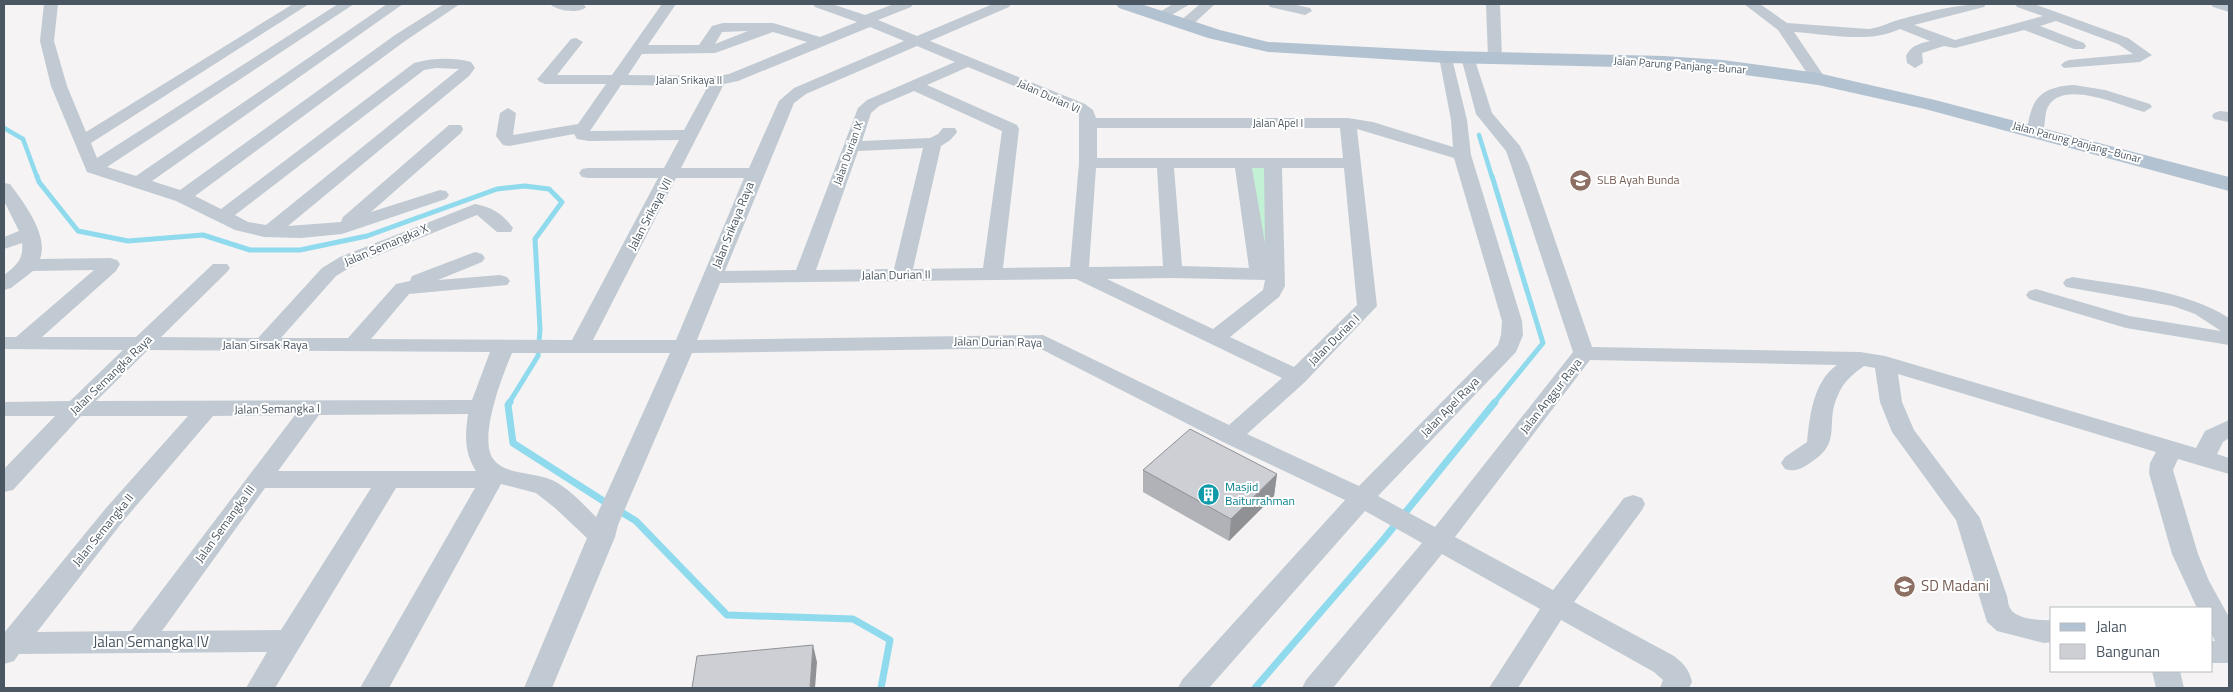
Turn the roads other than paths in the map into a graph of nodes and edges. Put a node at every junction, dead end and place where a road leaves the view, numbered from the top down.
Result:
1 (51, 4) edge
2 (302, 4) edge
3 (347, 4) edge
4 (396, 4) edge
5 (453, 4) edge
6 (557, 4) edge
7 (669, 4) edge
8 (820, 4) edge
9 (906, 4) edge
10 (1004, 4) edge
11 (1125, 4) edge
12 (1183, 4) edge
13 (1208, 4) edge
14 (1275, 4) edge
15 (1493, 4) edge
16 (1751, 4) edge
17 (1979, 4) edge
18 (2022, 4) edge
19 (579, 7) dead end
20 (1305, 11) dead end
21 (1160, 16) junction
22 (2057, 17) junction
23 (868, 21) junction
24 (1900, 24) junction
25 (1184, 25) junction
26 (2027, 26) junction
27 (1783, 27) junction
28 (310, 28) junction
29 (365, 35) junction
30 (400, 38) junction
31 (918, 41) junction
32 (1944, 41) junction
33 (576, 42) dead end
34 (821, 42) junction
35 (2079, 46) dead end
36 (637, 50) junction
37 (1457, 57) junction
38 (1495, 58) junction
39 (968, 62) junction
40 (1915, 63) dead end
41 (2069, 65) dead end
42 (1818, 79) junction
43 (618, 80) junction
44 (718, 81) junction
45 (916, 86) junction
46 (2144, 107) dead end
47 (508, 113) dead end
48 (1089, 123) junction
49 (1348, 123) junction
50 (1459, 124) junction
51 (1492, 124) junction
52 (582, 128) junction
53 (455, 129) dead end
54 (2034, 131) junction
55 (950, 132) dead end
56 (690, 135) junction
57 (82, 142) junction
58 (934, 143) junction
59 (851, 146) junction
60 (1462, 155) junction
61 (1165, 162) junction
62 (1088, 163) junction
63 (1243, 163) junction
64 (1273, 163) junction
65 (1353, 163) junction
66 (93, 168) junction
67 (672, 172) junction
68 (588, 173) dead end
69 (755, 173) junction
70 (139, 182) junction
71 (2229, 184) edge
72 (4, 188) edge
73 (440, 196) dead end
74 (182, 197) junction
75 (9, 206) edge
76 (224, 216) junction
77 (342, 228) junction
78 (504, 228) dead end
79 (271, 231) junction
80 (30, 234) junction
81 (4, 243) edge
82 (475, 258) dead end
83 (30, 260) junction
84 (220, 268) dead end
85 (1173, 272) junction
86 (992, 274) junction
87 (1079, 274) junction
88 (1268, 274) junction
89 (902, 275) junction
90 (804, 276) junction
91 (712, 277) junction
92 (500, 280) dead end
93 (2073, 283) dead end
94 (4, 284) edge
95 (403, 288) junction
96 (2036, 295) dead end
97 (2229, 328) edge
98 (1215, 338) junction
99 (2229, 339) edge
100 (13, 342) edge
101 (144, 343) junction
102 (356, 344) junction
103 (515, 345) junction
104 (262, 346) junction
105 (573, 346) junction
106 (684, 347) junction
107 (1584, 353) junction
108 (1860, 359) junction
109 (1885, 363) junction
110 (1297, 378) junction
111 (480, 407) junction
112 (312, 408) junction
113 (4, 409) edge
114 (206, 409) junction
115 (74, 410) junction
116 (2229, 428) edge
117 (1231, 436) junction
118 (2175, 448) junction
119 (2204, 457) junction
120 (1793, 463) dead end
121 (2229, 466) edge
122 (494, 476) junction
123 (389, 479) junction
124 (257, 480) junction
125 (4, 484) edge
126 (1362, 498) junction
127 (1633, 504) dead end
128 (604, 531) junction
129 (1428, 535) junction
130 (1557, 605) junction
131 (2209, 607) edge
132 (2213, 613) edge
133 (2050, 631) edge
134 (289, 641) junction
135 (2229, 641) edge
136 (139, 642) junction
137 (8, 648) edge
138 (2213, 652) edge
139 (2229, 652) edge
140 (2166, 672) edge
141 (260, 688) edge
142 (374, 688) edge
143 (538, 688) edge
144 (1192, 688) edge
145 (1316, 688) edge
146 (1503, 688) edge
147 (1674, 688) edge
148 (2170, 688) edge

1 - 57 street
2 - 57 street
3 - 28 street
4 - 29 street
5 - 30 street
6 - 19 street
7 - 36 street
8 - 23 street, Jalan Durian VI
9 - 23 street, Jalan Srikaya II
10 - 31 street, Jalan Srikaya Raya
11 - 21 main road, Jalan Parung Panjang–Bunar
12 - 21 street
13 - 25 street
14 - 20 street
15 - 38 street
16 - 27 street
17 - 24 street
18 - 22 street
21 - 25 main road, Jalan Parung Panjang–Bunar
22 - 26 street
22 - 41 street
23 - 31 street, Jalan Durian VI
23 - 34 street, Jalan Srikaya II
24 - 27 street
24 - 32 street
25 - 37 main road, Jalan Parung Panjang–Bunar
26 - 32 street
26 - 35 street
27 - 42 street
28 - 29 street
28 - 66 street
29 - 30 street
29 - 70 street
30 - 74 street
31 - 39 street, Jalan Durian VI
31 - 69 street, Jalan Srikaya Raya
32 - 40 street
33 - 43 street, Jalan Srikaya II
34 - 36 street
34 - 44 street, Jalan Srikaya II
36 - 43 street
37 - 38 main road, Jalan Parung Panjang–Bunar
37 - 50 street, Jalan Apel Raya
37 - 51 street, Jalan Anggur Raya
38 - 42 main road, Jalan Parung Panjang–Bunar
39 - 45 street, Jalan Durian IX
39 - 48 street, Jalan Durian VI
42 - 54 main road, Jalan Parung Panjang–Bunar
43 - 44 street, Jalan Srikaya II
43 - 52 street
44 - 56 street, Jalan Srikaya VII
45 - 59 street, Jalan Durian IX
45 - 86 street
46 - 54 street
47 - 52 street
48 - 49 street, Jalan Apel I
48 - 62 street, Jalan Durian VI
49 - 60 street, Jalan Apel I
49 - 65 street, Jalan Durian I
50 - 51 street
50 - 60 street, Jalan Apel Raya
51 - 107 street, Jalan Anggur Raya
52 - 56 street
53 - 77 street
54 - 71 main road, Jalan Parung Panjang–Bunar
55 - 58 street
56 - 67 street, Jalan Srikaya VII
57 - 66 street
58 - 59 street
58 - 89 street
59 - 90 street, Jalan Durian IX
60 - 126 street, Jalan Apel Raya
61 - 62 street
61 - 63 street
61 - 85 street
62 - 87 street, Jalan Durian VI
63 - 64 street
63 - 88 street
64 - 65 street
64 - 88 street
65 - 110 street, Jalan Durian I
66 - 70 street
67 - 68 street
67 - 69 street
67 - 105 street, Jalan Srikaya VII
69 - 91 street, Jalan Srikaya Raya
70 - 74 street
72 - 75 street
73 - 77 street
74 - 76 street
75 - 80 street
76 - 79 street
76 - 79 street
77 - 79 street
78 - 104 street, Jalan Semangka X
80 - 81 street
80 - 83 street
82 - 95 street
83 - 94 street
83 - 100 street
84 - 101 street, Jalan Semangka Raya
85 - 87 street, Jalan Durian II
85 - 88 street, Jalan Durian II
86 - 87 street, Jalan Durian II
86 - 89 street, Jalan Durian II
87 - 98 street, Jalan Durian II
88 - 98 street
89 - 90 street, Jalan Durian II
90 - 91 street, Jalan Durian II
91 - 106 street, Jalan Srikaya Raya
92 - 95 street
93 - 97 street
95 - 102 street
96 - 99 street
98 - 110 street, Jalan Durian II
100 - 101 street, Jalan Sirsak Raya
101 - 104 street, Jalan Sirsak Raya
101 - 115 street, Jalan Semangka Raya
102 - 103 street, Jalan Sirsak Raya
102 - 104 street, Jalan Sirsak Raya
103 - 105 street, Jalan Sirsak Raya
103 - 111 street
105 - 106 street, Jalan Durian Raya
106 - 117 street, Jalan Durian Raya
106 - 128 street, Jalan Srikaya Raya
107 - 108 street
107 - 129 street, Jalan Anggur Raya
108 - 109 street
108 - 120 street
109 - 118 street
109 - 133 street
110 - 117 street, Jalan Durian I
111 - 112 street, Jalan Semangka I
111 - 122 street
112 - 114 street, Jalan Semangka I
112 - 124 street, Jalan Semangka III
113 - 115 street, Jalan Semangka I
114 - 115 street, Jalan Semangka I
114 - 137 street, Jalan Semangka II
115 - 125 street, Jalan Semangka Raya
116 - 119 street
117 - 126 street, Jalan Durian Raya
118 - 119 street
118 - 131 street
119 - 121 street
122 - 123 street
122 - 128 street
122 - 142 street
123 - 124 street
123 - 134 street
124 - 136 street, Jalan Semangka III
126 - 129 street, Jalan Durian Raya
126 - 144 street, Jalan Apel Raya
127 - 130 street
128 - 143 street
129 - 130 street, Jalan Durian Raya
129 - 145 street, Jalan Anggur Raya
130 - 146 street
130 - 147 street, Jalan Durian Raya
132 - 135 street
134 - 136 street, Jalan Semangka IV
134 - 141 street
136 - 137 street, Jalan Semangka IV
138 - 139 street
140 - 148 street

